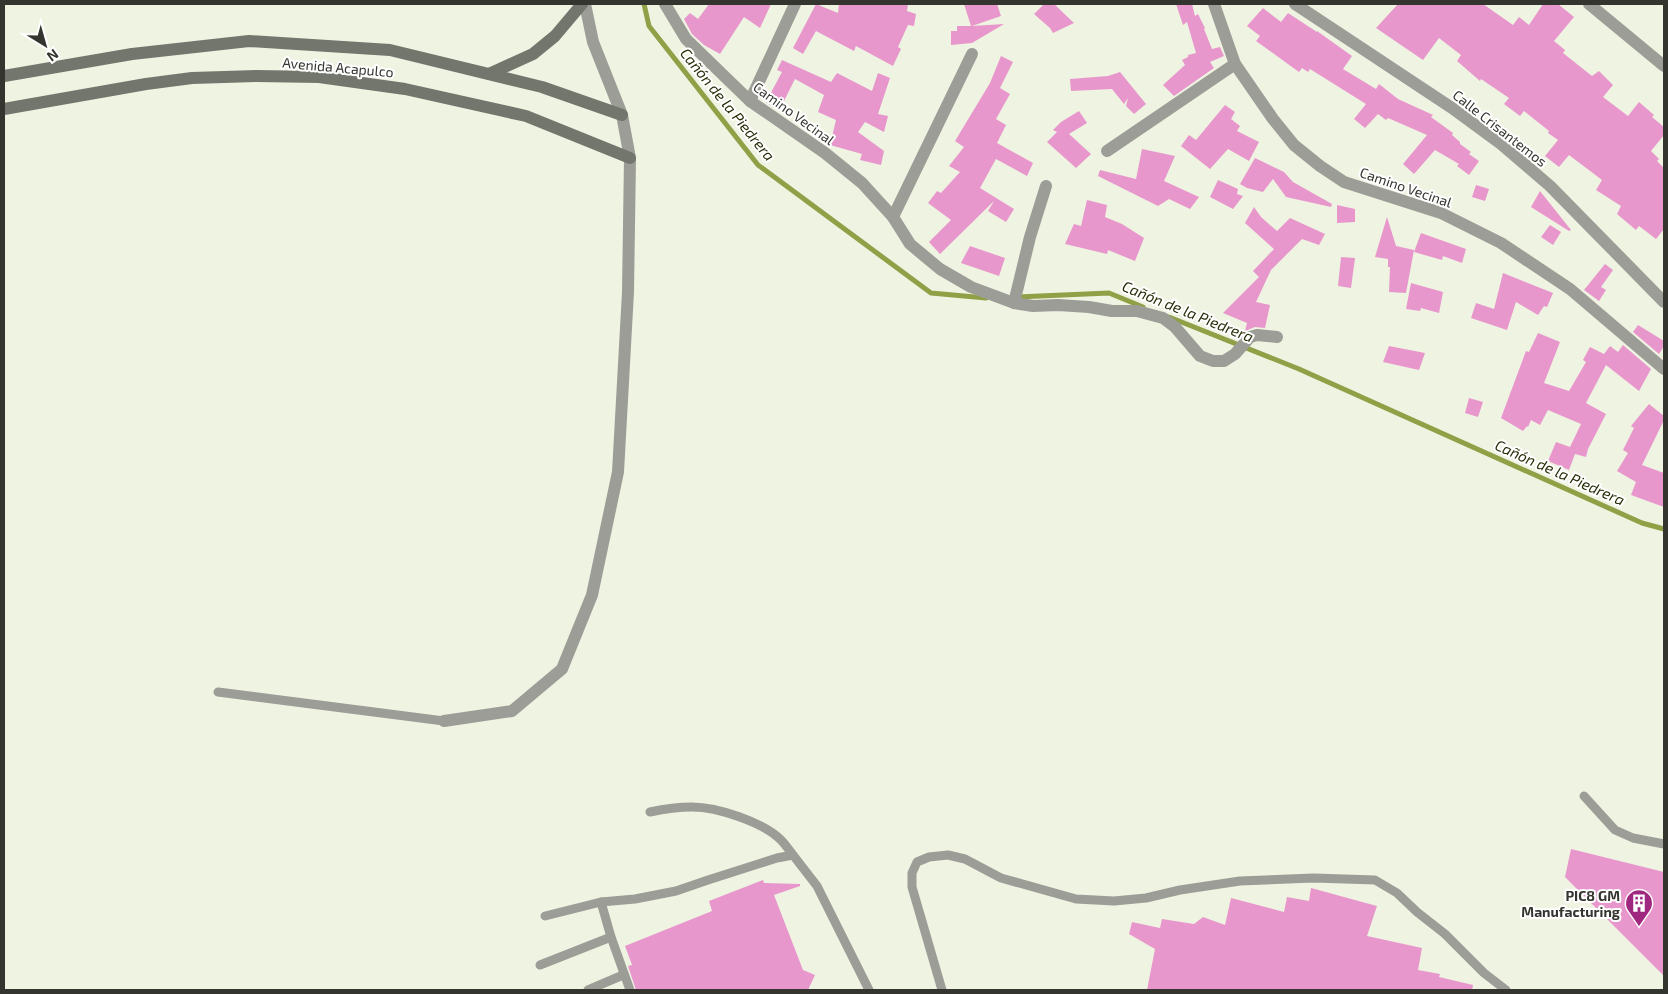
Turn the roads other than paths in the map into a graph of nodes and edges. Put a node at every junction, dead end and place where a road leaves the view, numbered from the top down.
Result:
1 (583, 4) edge
2 (664, 4) edge
3 (795, 4) edge
4 (1214, 4) edge
5 (1295, 4) edge
6 (1589, 4) edge
7 (972, 54) dead end
8 (1235, 64) junction
9 (1664, 66) edge
10 (489, 74) junction
11 (4, 76) edge
12 (750, 101) junction
13 (4, 109) edge
14 (622, 115) junction
15 (1107, 151) dead end
16 (630, 158) junction
17 (1046, 186) dead end
18 (893, 218) junction
19 (1664, 302) edge
20 (1014, 303) junction
21 (1278, 337) dead end
22 (1664, 370) edge
23 (218, 692) dead end
24 (444, 721) joint
25 (1584, 796) dead end
26 (650, 812) dead end
27 (1664, 844) edge
28 (793, 855) junction
29 (600, 902) junction
30 (545, 916) dead end
31 (612, 937) junction
32 (540, 965) dead end
33 (623, 975) junction
34 (588, 990) edge
35 (630, 990) edge
36 (869, 990) edge
37 (942, 990) edge
38 (1506, 990) edge

1 - 10 main road
1 - 14 street
2 - 12 street, Camino Vecinal
3 - 12 street
4 - 8 street, Camino Vecinal
5 - 19 street, Calle Crisantemos
6 - 9 street
7 - 18 street
8 - 15 street
8 - 22 street, Camino Vecinal
10 - 11 main road, Avenida Acapulco
10 - 14 main road, Avenida Acapulco
12 - 18 street, Camino Vecinal
13 - 16 main road, Avenida Acapulco
14 - 16 street
16 - 24 street
17 - 20 street
18 - 20 street, Camino Vecinal
20 - 21 street, Camino Vecinal
23 - 24 lane
25 - 27 lane
26 - 28 lane
28 - 29 lane
28 - 36 lane
29 - 30 lane
29 - 31 lane
31 - 32 lane
31 - 33 lane
33 - 34 lane
33 - 35 lane
37 - 38 lane

